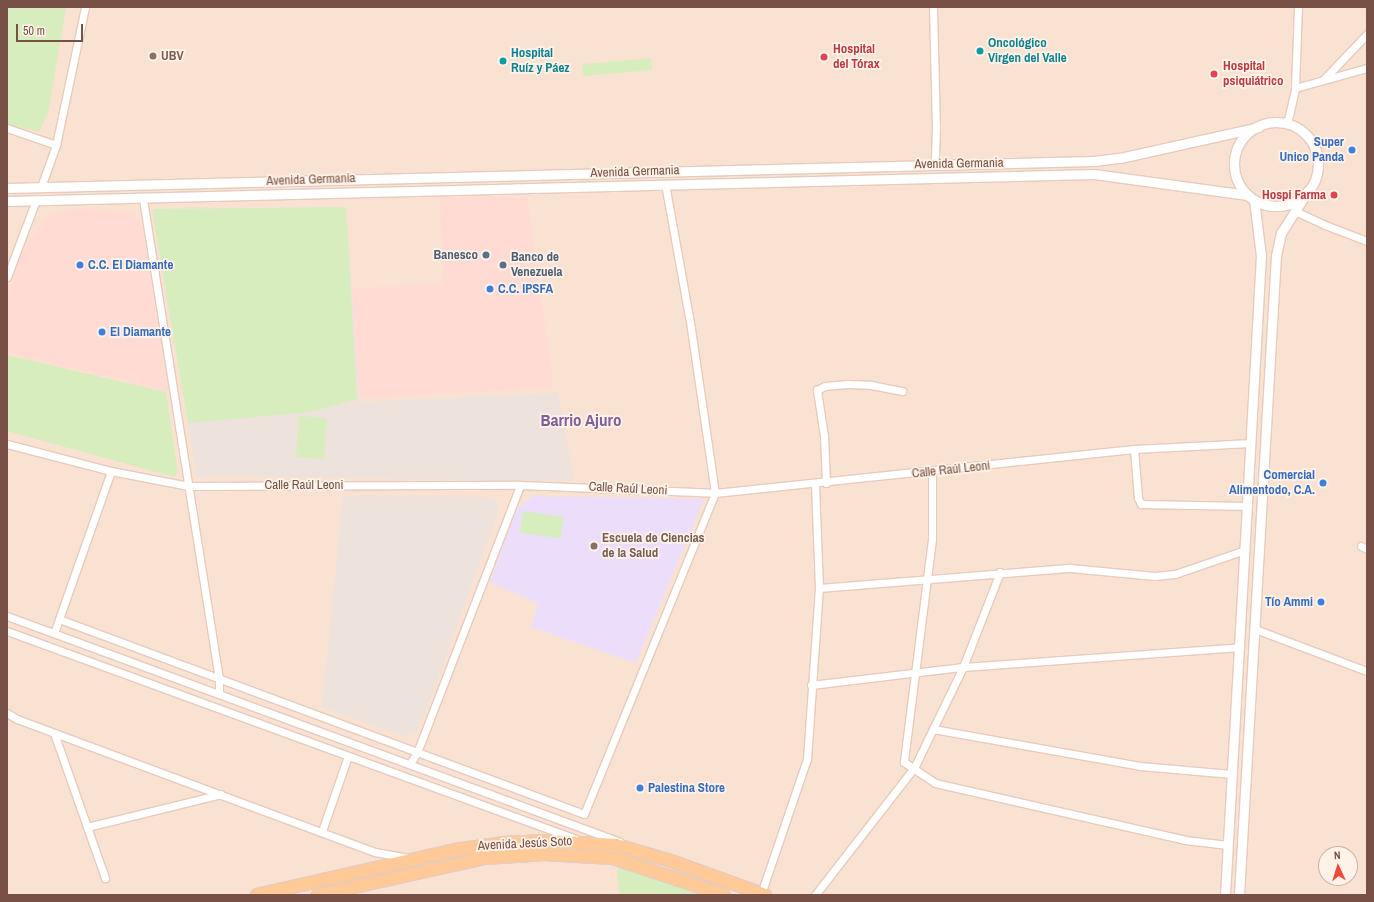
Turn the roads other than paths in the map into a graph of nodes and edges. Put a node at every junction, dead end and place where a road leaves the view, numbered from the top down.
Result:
1 (86, 7) edge
2 (932, 7) edge
3 (1298, 7) edge
4 (1367, 34) edge
5 (1367, 68) edge
6 (1323, 80) junction
7 (1295, 88) junction
8 (1287, 124) junction
9 (1259, 127) junction
10 (7, 128) edge
11 (56, 145) junction
12 (935, 164) junction
13 (665, 184) junction
14 (41, 187) junction
15 (7, 188) edge
16 (1307, 192) junction
17 (1251, 197) junction
18 (143, 199) junction
19 (36, 200) junction
20 (7, 201) edge
21 (1295, 211) junction
22 (1367, 241) edge
23 (7, 277) edge
24 (902, 391) dead end
25 (1251, 443) junction
26 (7, 444) edge
27 (1134, 449) junction
28 (111, 471) junction
29 (932, 472) junction
30 (826, 482) junction
31 (520, 484) junction
32 (815, 484) junction
33 (189, 486) junction
34 (715, 493) junction
35 (1248, 506) junction
36 (1245, 550) junction
37 (1000, 572) junction
38 (928, 578) junction
39 (819, 588) junction
40 (7, 616) edge
41 (59, 619) junction
42 (1255, 629) junction
43 (7, 630) edge
44 (54, 633) junction
45 (1240, 647) junction
46 (963, 667) junction
47 (1367, 671) edge
48 (917, 672) junction
49 (219, 678) junction
50 (811, 685) junction
51 (219, 693) junction
52 (7, 713) edge
53 (933, 729) junction
54 (54, 733) junction
55 (418, 750) junction
56 (348, 756) junction
57 (410, 764) junction
58 (914, 768) junction
59 (1232, 774) junction
60 (221, 794) junction
61 (87, 827) junction
62 (322, 831) junction
63 (582, 842) junction
64 (1228, 845) junction
65 (636, 850) junction
66 (613, 858) junction
67 (415, 859) junction
68 (105, 878) dead end
69 (763, 894) edge
70 (257, 895) edge
71 (318, 895) edge
72 (724, 895) edge
73 (815, 895) edge
74 (1225, 895) edge
75 (1239, 895) edge

1 - 11 street
2 - 12 street
3 - 7 street
4 - 6 street
5 - 6 street
6 - 7 street
7 - 8 street
8 - 9 street
8 - 16 street
9 - 12 street, Avenida Germania
9 - 17 street
10 - 11 street
11 - 14 street
12 - 14 street, Avenida Germania
13 - 17 street, Avenida Germania
13 - 18 street, Avenida Germania
13 - 34 street
14 - 15 street, Avenida Germania
16 - 17 street
16 - 21 street
17 - 25 street
18 - 19 street, Avenida Germania
18 - 33 street
19 - 20 street, Avenida Germania
19 - 23 street
21 - 22 street
21 - 42 street
24 - 30 street
25 - 27 street, Calle Raúl Leoni
25 - 35 street
26 - 28 street, Calle Raúl Leoni
27 - 29 street, Calle Raúl Leoni
27 - 35 street
28 - 33 street, Calle Raúl Leoni
28 - 41 street
29 - 30 street, Calle Raúl Leoni
29 - 38 street
30 - 32 street, Calle Raúl Leoni
31 - 33 street, Calle Raúl Leoni
31 - 34 street, Calle Raúl Leoni
31 - 55 street
32 - 34 street, Calle Raúl Leoni
32 - 39 street
33 - 49 street
34 - 55 street
35 - 36 street
36 - 37 street
36 - 45 street
37 - 38 street
37 - 46 street
38 - 39 street
38 - 48 street
39 - 50 street
40 - 44 street
41 - 44 street
41 - 49 street
42 - 47 street
42 - 75 street
43 - 56 street
44 - 51 street
45 - 46 street
45 - 59 street
46 - 48 street
46 - 53 street
48 - 50 street
48 - 58 street
49 - 51 street
49 - 55 street
50 - 69 street
51 - 57 street
52 - 54 street
53 - 58 street
53 - 59 street
54 - 60 street
54 - 61 street
55 - 57 street
56 - 62 street
56 - 63 street
57 - 65 street
58 - 64 street
58 - 73 street
59 - 64 street
60 - 61 street
60 - 62 street
61 - 68 street
62 - 67 street
63 - 65 main road, Avenida Jesús Soto
63 - 66 street
63 - 67 main road, Avenida Jesús Soto
64 - 74 street
65 - 69 main road, Avenida Jesús Soto
66 - 71 main road, Avenida Jesús Soto
66 - 72 main road, Avenida Jesús Soto
67 - 70 main road, Avenida Jesús Soto

